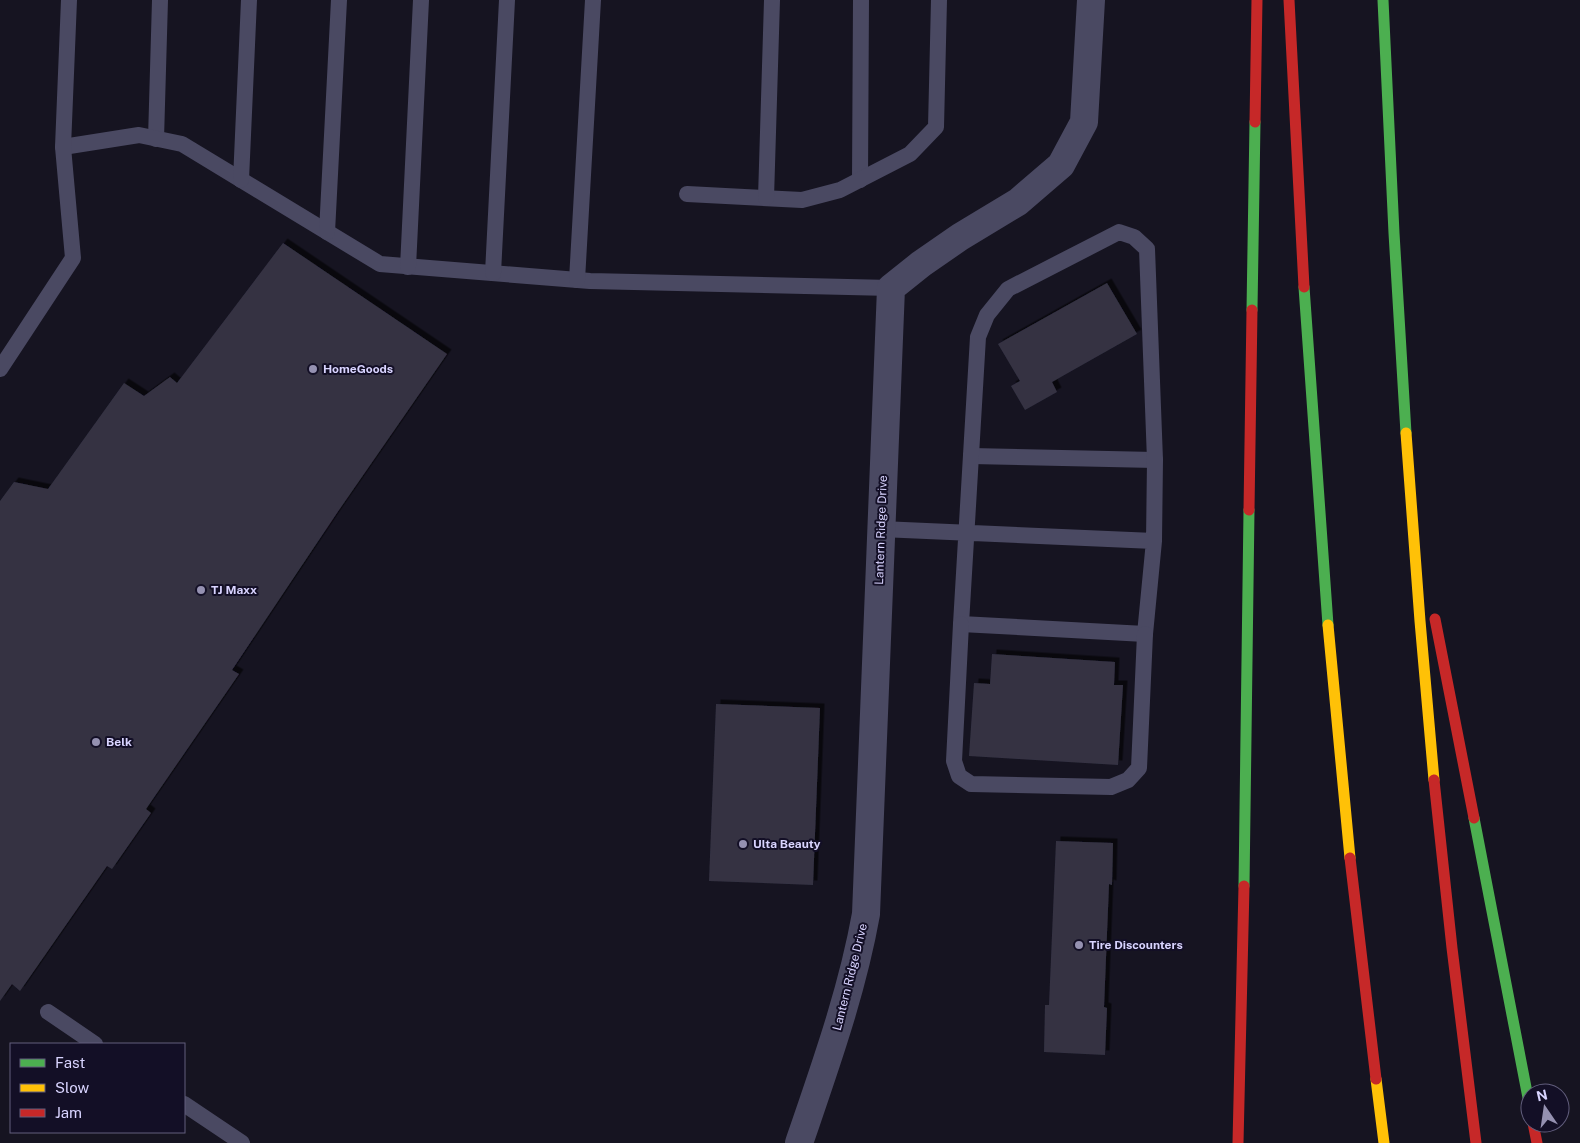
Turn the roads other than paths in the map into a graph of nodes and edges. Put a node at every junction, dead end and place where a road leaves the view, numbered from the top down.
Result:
1 (68, 0) edge
2 (160, 0) edge
3 (250, 0) edge
4 (339, 0) edge
5 (421, 0) edge
6 (507, 0) edge
7 (593, 0) edge
8 (772, 0) edge
9 (861, 0) edge
10 (939, 0) edge
11 (1091, 0) edge
12 (1257, 0) edge
13 (1289, 0) edge
14 (1383, 0) edge
15 (156, 138) junction
16 (63, 147) junction
17 (241, 180) junction
18 (860, 180) junction
19 (688, 194) dead end
20 (766, 198) junction
21 (327, 232) junction
22 (408, 266) junction
23 (493, 273) junction
24 (577, 280) junction
25 (891, 288) junction
26 (0, 369) edge
27 (971, 456) junction
28 (1155, 460) junction
29 (1410, 491) junction
30 (881, 529) junction
31 (966, 532) junction
32 (1154, 541) junction
33 (1429, 589) dead end
34 (1433, 608) dead end
35 (961, 624) junction
36 (1144, 634) junction
37 (48, 1012) dead end
38 (94, 1043) edge
39 (1525, 1083) edge
40 (185, 1105) edge
41 (242, 1143) edge
42 (799, 1143) edge
43 (1238, 1143) edge
44 (1384, 1143) edge
45 (1476, 1143) edge

1 - 16 lane
2 - 15 lane
3 - 17 lane
4 - 21 lane
5 - 22 lane
6 - 23 lane
7 - 24 lane
8 - 20 lane
9 - 18 lane
10 - 18 lane
11 - 25 street
12 - 43 highway
13 - 44 highway
14 - 29 highway
15 - 16 lane
15 - 17 lane
16 - 26 lane
17 - 21 lane
18 - 20 lane
19 - 20 lane
21 - 22 lane
22 - 23 lane
23 - 24 lane
24 - 25 lane
25 - 30 street, Lantern Ridge Drive
27 - 28 lane
27 - 28 lane
27 - 31 lane
28 - 32 lane
29 - 33 highway
29 - 45 highway
30 - 31 lane
30 - 42 street, Lantern Ridge Drive
31 - 32 lane
31 - 35 lane
32 - 36 lane
34 - 39 highway
35 - 36 lane
35 - 36 lane
37 - 38 lane
40 - 41 lane

